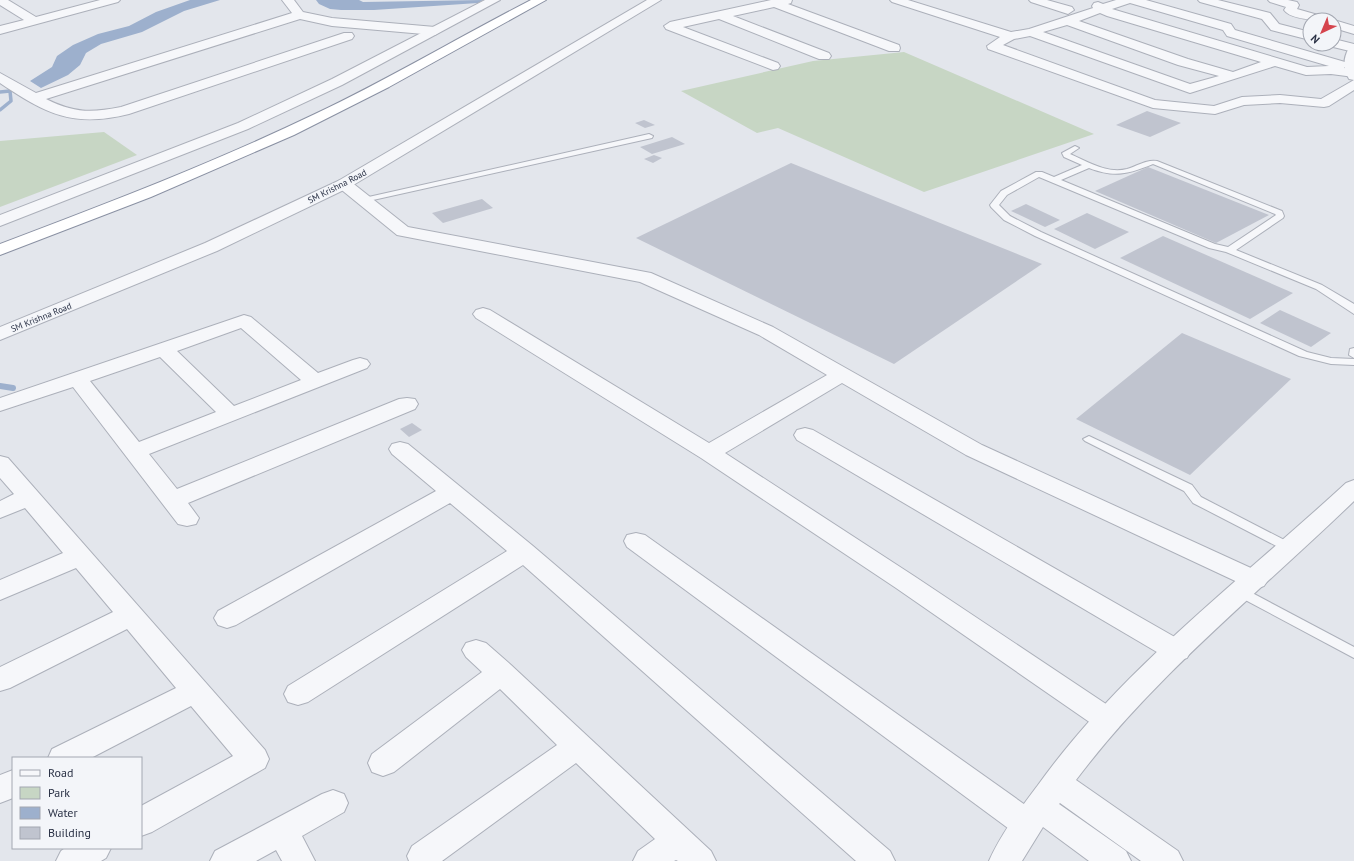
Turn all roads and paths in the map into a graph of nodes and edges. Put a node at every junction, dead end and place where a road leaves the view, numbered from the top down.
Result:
1 (0, 0) edge
2 (112, 0) edge
3 (288, 0) edge
4 (302, 0) edge
5 (540, 0) edge
6 (655, 0) edge
7 (790, 0) edge
8 (896, 0) edge
9 (1035, 0) edge
10 (1126, 0) edge
11 (1204, 0) edge
12 (1274, 0) edge
13 (498, 4) edge
14 (773, 4) junction
15 (1096, 4) edge
16 (518, 5) edge
17 (299, 15) junction
18 (719, 15) junction
19 (1067, 15) junction
20 (1302, 15) edge
21 (35, 20) junction
22 (1342, 26) edge
23 (439, 29) junction
24 (0, 30) edge
25 (1354, 30) edge
26 (1033, 31) junction
27 (1302, 34) edge
28 (348, 36) dead end
29 (1010, 36) junction
30 (1252, 39) junction
31 (1342, 45) edge
32 (894, 48) dead end
33 (1354, 49) edge
34 (824, 56) dead end
35 (1260, 57) junction
36 (1273, 62) junction
37 (773, 66) dead end
38 (1353, 75) edge
39 (0, 76) edge
40 (1234, 76) junction
41 (36, 98) junction
42 (649, 136) dead end
43 (1075, 148) dead end
44 (1089, 165) junction
45 (1054, 180) junction
46 (344, 184) junction
47 (123, 196) junction
48 (364, 200) junction
49 (0, 221) edge
50 (0, 237) edge
51 (0, 250) edge
52 (1229, 250) junction
53 (1354, 311) edge
54 (483, 314) dead end
55 (0, 334) edge
56 (164, 349) junction
57 (1354, 351) edge
58 (1354, 355) edge
59 (1354, 362) edge
60 (360, 364) dead end
61 (842, 375) junction
62 (77, 378) junction
63 (315, 381) junction
64 (407, 404) dead end
65 (0, 405) edge
66 (230, 414) junction
67 (805, 436) dead end
68 (1089, 439) dead end
69 (400, 449) dead end
70 (134, 452) junction
71 (709, 453) junction
72 (0, 463) edge
73 (1354, 488) edge
74 (452, 492) junction
75 (29, 497) junction
76 (173, 500) junction
77 (0, 510) edge
78 (187, 518) dead end
79 (636, 542) dead end
80 (1290, 548) junction
81 (524, 552) junction
82 (80, 556) junction
83 (1248, 586) junction
84 (0, 591) edge
85 (131, 616) junction
86 (227, 618) dead end
87 (476, 650) dead end
88 (1177, 651) junction
89 (1354, 653) edge
90 (501, 673) junction
91 (0, 680) edge
92 (196, 691) junction
93 (298, 694) dead end
94 (1108, 720) junction
95 (578, 746) junction
96 (65, 757) edge
97 (383, 763) dead end
98 (12, 784) edge
99 (0, 790) edge
100 (333, 803) dead end
101 (1041, 805) junction
102 (142, 821) edge
103 (282, 830) junction
104 (678, 840) junction
105 (93, 849) edge
106 (424, 856) dead end
107 (72, 861) edge
108 (226, 861) edge
109 (299, 861) edge
110 (649, 861) edge
111 (700, 861) edge
112 (879, 861) edge
113 (1005, 861) edge
114 (1115, 861) edge
115 (1167, 861) edge

1 - 21 street
2 - 21 street
3 - 17 street
4 - 23 street
5 - 16 highway
6 - 46 street, SM Krishna Road
7 - 14 street
8 - 29 street
9 - 19 street
10 - 15 street
10 - 30 street
11 - 27 street
12 - 20 street
13 - 16 highway
13 - 23 street
13 - 47 highway
14 - 18 street
14 - 32 street
15 - 19 street
15 - 35 street
16 - 47 highway
17 - 23 street
17 - 41 street
18 - 34 street
18 - 37 street
19 - 26 street
19 - 40 street
21 - 24 street
22 - 25 street
23 - 49 street
26 - 29 street
26 - 40 street
28 - 41 street
29 - 38 street
30 - 35 street
30 - 38 street
31 - 33 street
33 - 38 street
35 - 36 street
36 - 38 street
36 - 40 street
39 - 41 street
42 - 48 lane
43 - 44 lane
44 - 45 lane
44 - 52 lane
45 - 52 lane
45 - 59 lane
46 - 48 street
46 - 55 street, SM Krishna Road
47 - 50 highway
47 - 51 highway
48 - 61 street
52 - 53 lane
54 - 71 street
56 - 62 street
56 - 63 street
56 - 66 street
57 - 58 lane
60 - 63 street
61 - 71 street
61 - 83 street
62 - 65 street
62 - 70 street
63 - 66 street
64 - 76 street
66 - 70 street
67 - 88 street
68 - 80 lane
69 - 74 street
70 - 76 street
71 - 94 street
72 - 75 street
73 - 80 street
74 - 81 street
74 - 86 street
75 - 77 street
75 - 82 street
76 - 78 street
79 - 101 street
80 - 83 street
81 - 93 street
81 - 112 street
82 - 84 street
82 - 85 street
83 - 88 street
83 - 89 lane
85 - 91 street
85 - 92 street
87 - 90 street
88 - 94 street
90 - 95 street
90 - 97 street
92 - 96 street
92 - 102 street
94 - 101 street
95 - 104 street
95 - 106 street
98 - 99 street
100 - 103 street
101 - 113 street
101 - 114 street
101 - 115 street
103 - 108 street
103 - 109 street
104 - 110 street
104 - 111 street
105 - 107 street

